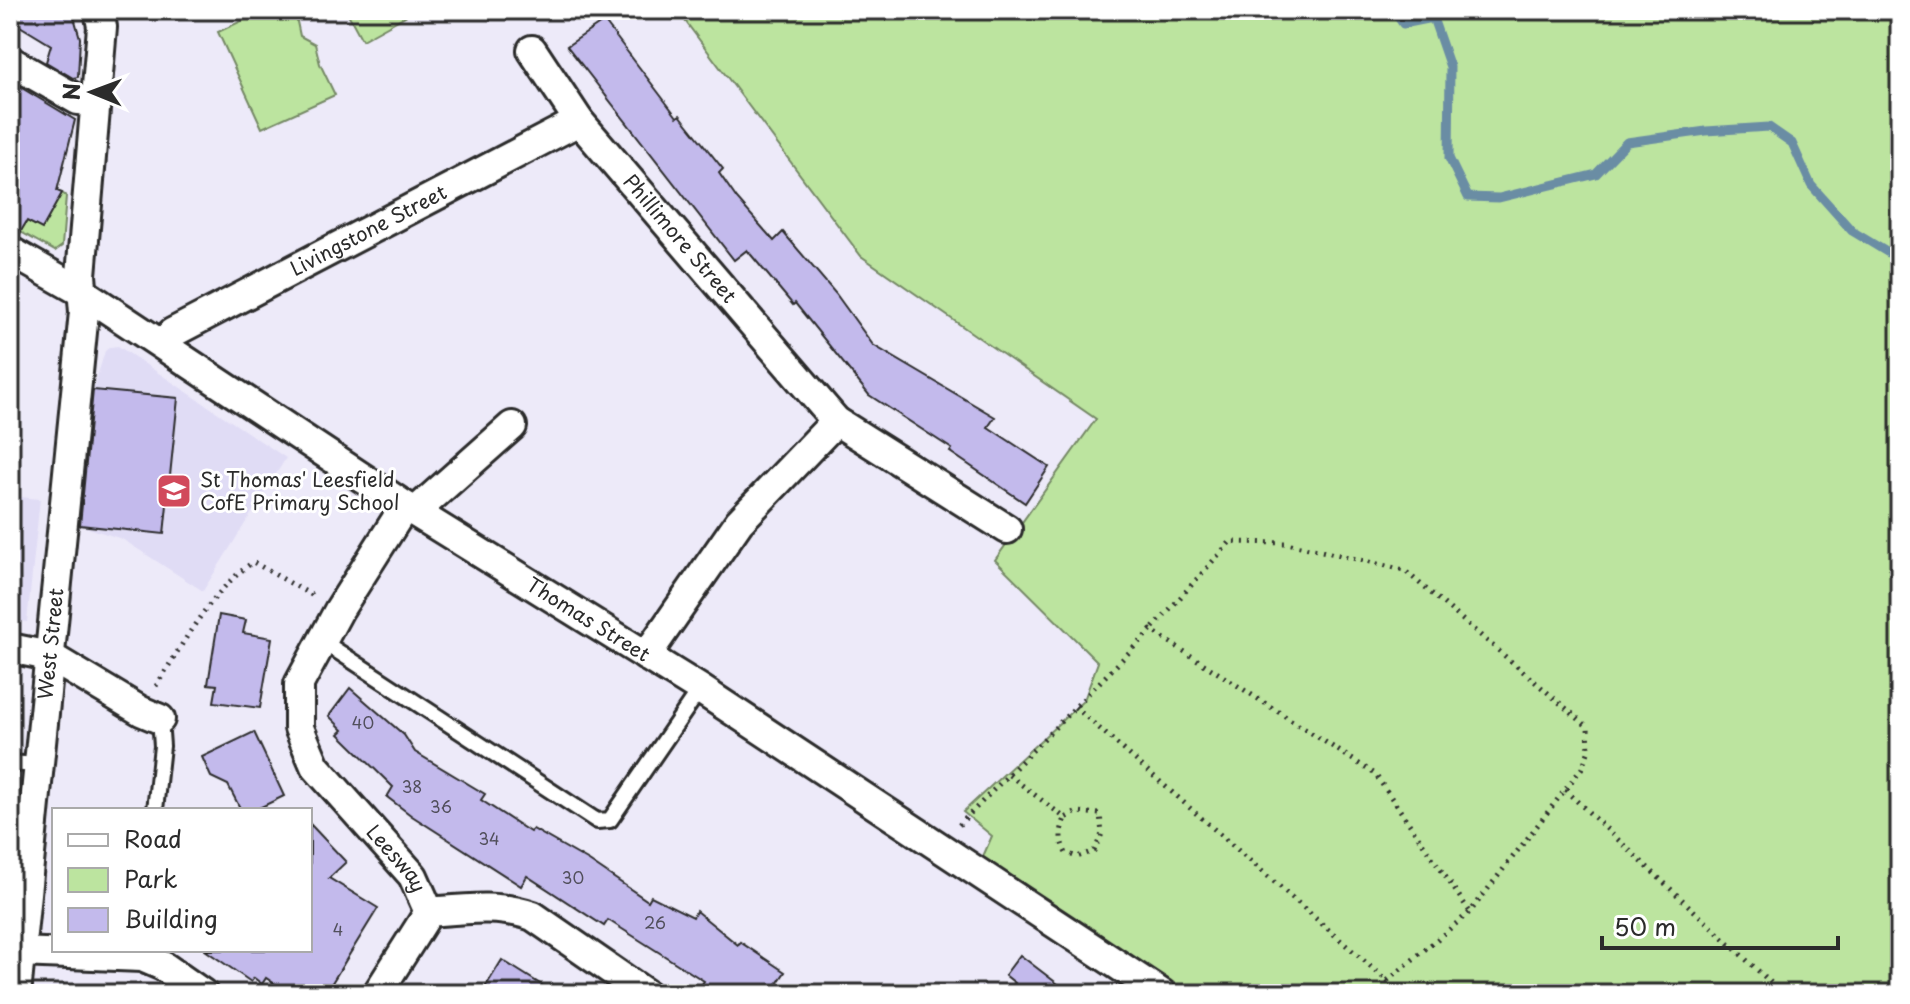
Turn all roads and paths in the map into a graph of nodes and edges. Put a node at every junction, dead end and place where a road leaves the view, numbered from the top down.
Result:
1 (99, 10) edge
2 (532, 50) dead end
3 (10, 61) edge
4 (95, 101) junction
5 (579, 121) junction
6 (10, 251) edge
7 (82, 292) junction
8 (164, 345) junction
9 (836, 421) junction
10 (512, 426) dead end
11 (410, 509) junction
12 (1007, 529) dead end
13 (339, 610) junction
14 (1151, 630) junction
15 (322, 641) junction
16 (10, 648) edge
17 (49, 656) junction
18 (646, 656) junction
19 (700, 689) junction
20 (1075, 707) junction
21 (150, 715) junction
22 (24, 764) edge
23 (1009, 775) junction
24 (1565, 790) junction
25 (155, 808) edge
26 (1065, 818) junction
27 (939, 846) junction
28 (19, 868) edge
29 (429, 912) junction
30 (1470, 912) junction
31 (142, 954) edge
32 (16, 974) edge
33 (1387, 981) junction
34 (203, 994) edge
35 (377, 994) edge
36 (646, 994) edge
37 (1162, 994) edge
38 (1402, 994) edge
39 (1783, 994) edge

1 - 4 street, West Street
2 - 5 street, Phillimore Street
3 - 4 street
4 - 7 street, West Street
5 - 8 street, Livingstone Street
5 - 9 street, Phillimore Street
6 - 7 street, Thomas Street
7 - 8 street, Thomas Street
7 - 17 street, West Street
8 - 11 street, Thomas Street
9 - 12 street, Phillimore Street
9 - 18 street
10 - 11 street
11 - 13 street
11 - 18 street, Thomas Street
13 - 15 street
13 - 21 path
14 - 20 path
14 - 24 path
14 - 30 path
15 - 19 lane
15 - 29 street, Leesway
16 - 17 street
17 - 21 street
17 - 22 street, West Street
18 - 19 street, Thomas Street
19 - 27 street, Thomas Street
20 - 23 path
20 - 33 path
21 - 25 lane
22 - 28 street, West Street
23 - 26 path
23 - 27 path
24 - 30 path
24 - 39 path
26 - 26 path
27 - 37 street, Thomas Street
28 - 32 street, West Street
29 - 35 street
29 - 36 street, Leesway
30 - 33 path
31 - 32 street
31 - 34 street
33 - 38 path

